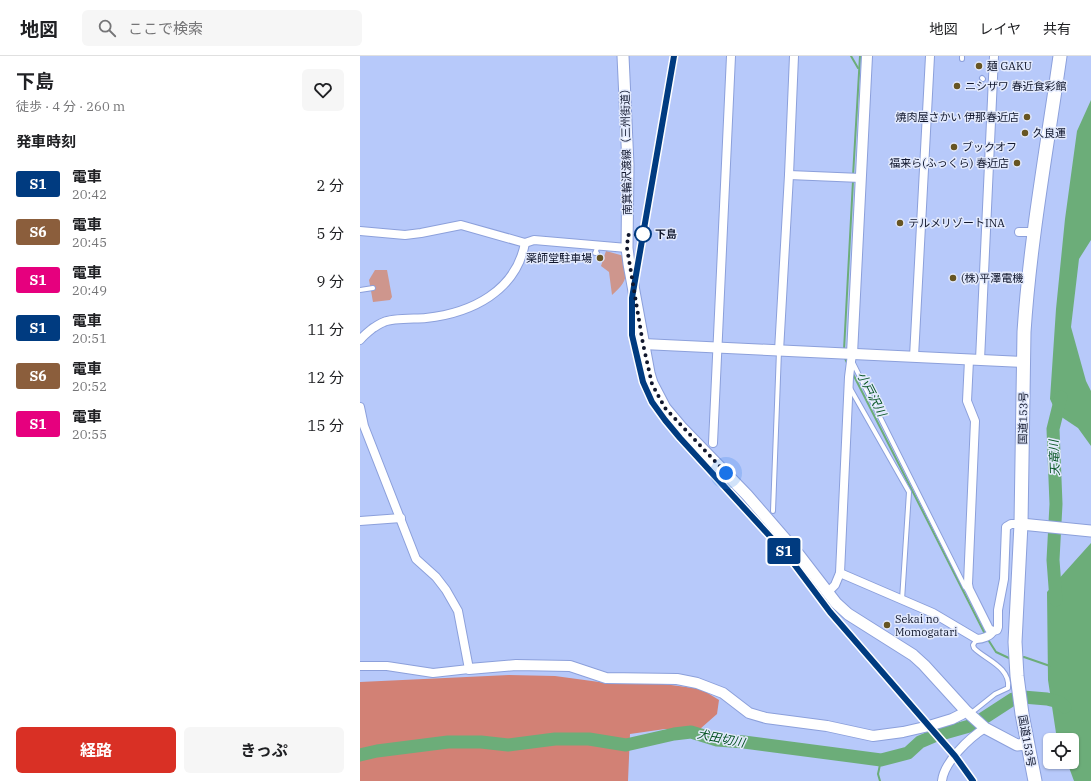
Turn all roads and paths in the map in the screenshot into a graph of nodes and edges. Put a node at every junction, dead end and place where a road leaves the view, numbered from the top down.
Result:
1 (623, 56) edge
2 (732, 56) edge
3 (794, 56) edge
4 (867, 56) edge
5 (930, 56) edge
6 (994, 56) edge
7 (1060, 56) edge
8 (789, 175) junction
9 (859, 178) junction
10 (360, 231) edge
11 (1019, 232) dead end
12 (1035, 232) junction
13 (525, 243) junction
14 (627, 248) junction
15 (373, 288) dead end
16 (360, 290) edge
17 (360, 340) edge
18 (643, 344) junction
19 (717, 347) junction
20 (779, 351) junction
21 (848, 357) junction
22 (914, 357) junction
23 (969, 360) junction
24 (980, 360) junction
25 (1024, 362) junction
26 (849, 381) junction
27 (360, 407) edge
28 (713, 443) dead end
29 (772, 511) dead end
30 (400, 518) junction
31 (360, 521) edge
32 (1026, 525) junction
33 (1091, 531) edge
34 (840, 573) junction
35 (969, 589) junction
36 (828, 592) junction
37 (902, 600) junction
38 (986, 636) junction
39 (360, 666) edge
40 (469, 669) junction
41 (969, 713) junction
42 (984, 727) junction
43 (1027, 744) junction
44 (942, 781) edge
45 (1034, 781) edge

1 - 14 main road, 南箕輪沢渡線（三州街道）
2 - 19 street
3 - 8 street
4 - 9 street
5 - 22 street
6 - 24 street
7 - 12 highway, 国道153号
8 - 9 street
8 - 20 street
9 - 21 street
10 - 13 street
11 - 12 street
12 - 25 highway, 国道153号
13 - 14 street
13 - 17 street
14 - 18 main road, 南箕輪沢渡線（三州街道）
15 - 16 lane
18 - 19 street
18 - 36 main road, 南箕輪沢渡線（三州街道）
19 - 20 street
19 - 28 street
20 - 21 street
20 - 29 lane
21 - 22 street
21 - 26 street
21 - 35 lane
22 - 23 street
23 - 24 street
23 - 35 street
24 - 25 street
25 - 32 highway, 国道153号
26 - 34 street
26 - 37 lane
27 - 30 street
30 - 31 street
30 - 40 street
32 - 33 main road
32 - 38 street
32 - 43 highway, 国道153号
34 - 36 street
34 - 37 street
35 - 38 street
36 - 41 main road, 南箕輪沢渡線（三州街道）
37 - 38 street
38 - 41 lane
39 - 40 street
40 - 41 street
41 - 42 main road, 南箕輪沢渡線（三州街道）
42 - 43 main road, 南箕輪沢渡線（三州街道）
42 - 44 street
43 - 45 highway, 国道153号

